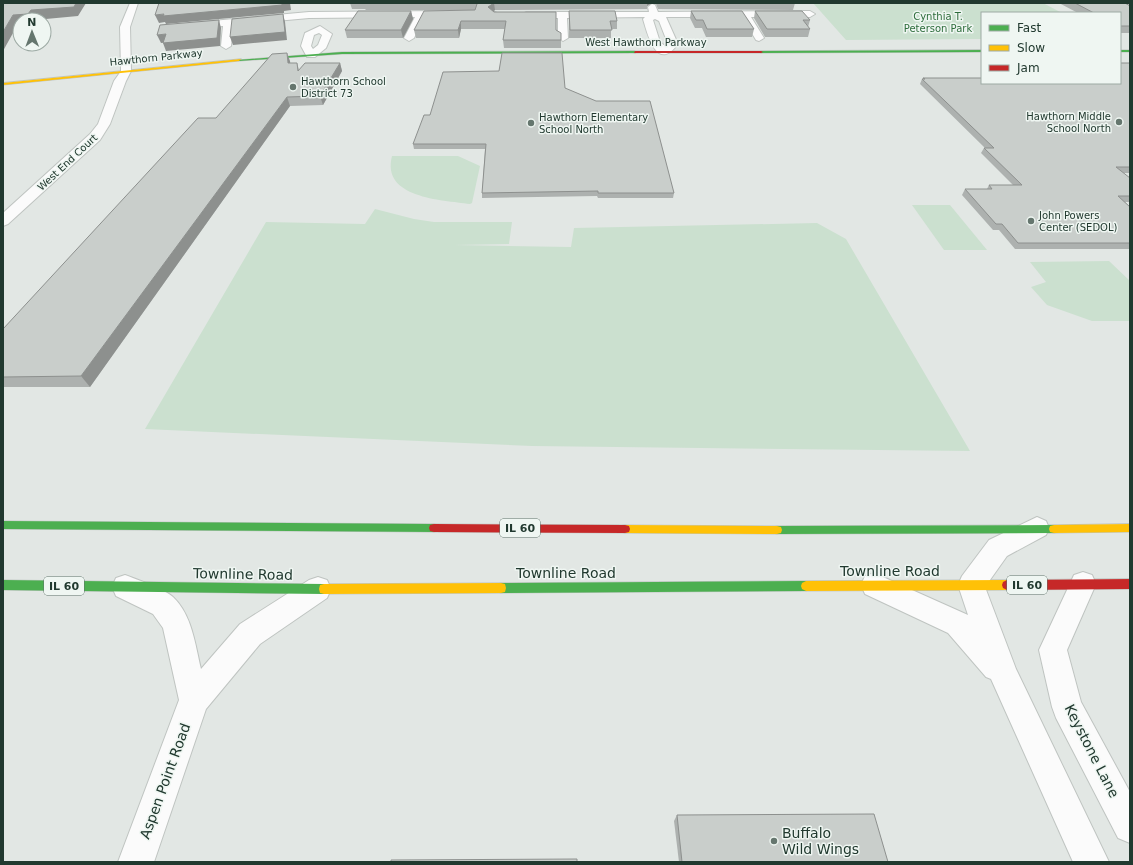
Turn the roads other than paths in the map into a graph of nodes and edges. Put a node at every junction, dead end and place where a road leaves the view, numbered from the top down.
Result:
1 (134, 3) edge
2 (326, 3) edge
3 (650, 3) edge
4 (421, 14) junction
5 (458, 14) edge
6 (810, 14) dead end
7 (324, 15) junction
8 (517, 15) edge
9 (562, 15) junction
10 (654, 15) junction
11 (745, 15) junction
12 (228, 23) junction
13 (183, 27) edge
14 (320, 29) junction
15 (409, 38) dead end
16 (563, 38) edge
17 (759, 38) dead end
18 (226, 46) dead end
19 (981, 51) edge
20 (665, 52) junction
21 (311, 55) junction
22 (126, 72) junction
23 (3, 84) edge
24 (3, 221) edge
25 (3, 525) edge
26 (1038, 528) junction
27 (1130, 528) edge
28 (1083, 584) junction
29 (1130, 584) edge
30 (874, 585) junction
31 (971, 585) junction
32 (3, 586) edge
33 (125, 587) junction
34 (318, 589) junction
35 (1004, 676) junction
36 (194, 700) junction
37 (1130, 826) edge
38 (136, 862) edge
39 (1091, 862) edge

1 - 22 street
2 - 7 street
3 - 10 street
4 - 5 street
4 - 7 street
4 - 15 street
6 - 11 street
7 - 12 street
7 - 14 street
8 - 9 street
9 - 10 street
9 - 16 street
10 - 11 street
10 - 20 street
10 - 20 street
11 - 17 street
12 - 13 street
12 - 18 street
14 - 21 street
14 - 21 street
19 - 20 street, West Hawthorn Parkway
20 - 21 street, West Hawthorn Parkway
21 - 22 street, Hawthorn Parkway
22 - 23 street, Hawthorn Parkway
22 - 24 street, West End Court
25 - 26 street, IL 60
26 - 27 street, IL 60
26 - 31 street
28 - 29 street, Townline Road / IL 60
28 - 31 street, Townline Road / IL 60
28 - 37 street, Keystone Lane
30 - 31 street, Townline Road / IL 60
30 - 34 street, Townline Road / IL 60
30 - 35 street
31 - 35 street
32 - 33 street, Townline Road / IL 60
33 - 34 street, Townline Road / IL 60
33 - 36 street
34 - 36 street, Aspen Point Road
35 - 39 street
36 - 38 street, Aspen Point Road

